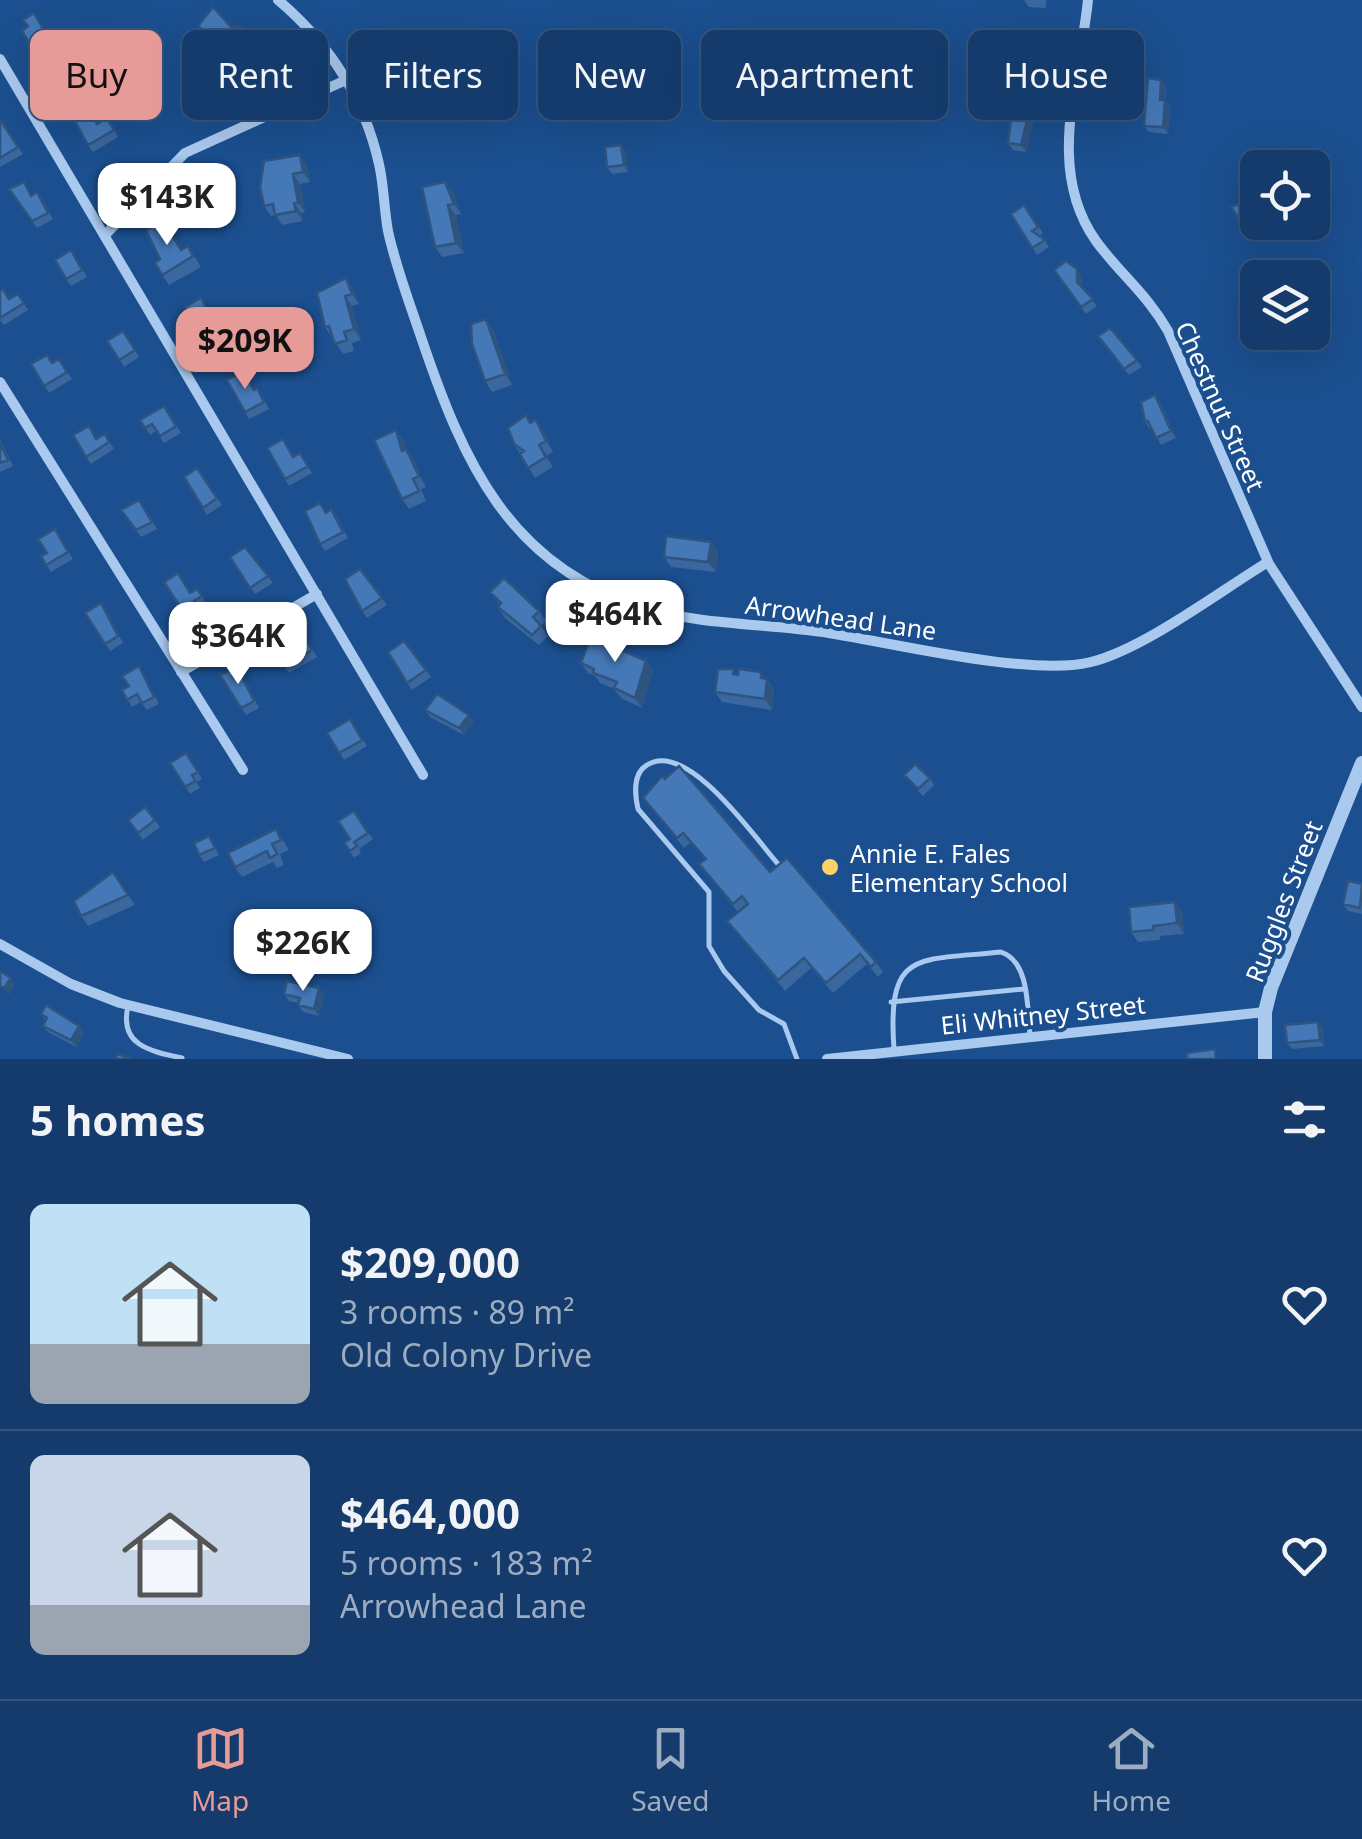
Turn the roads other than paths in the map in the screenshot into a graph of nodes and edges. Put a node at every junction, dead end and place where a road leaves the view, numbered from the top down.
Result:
1 (278, 0) edge
2 (1088, 0) edge
3 (0, 59) edge
4 (346, 80) junction
5 (105, 235) junction
6 (0, 382) edge
7 (1268, 562) junction
8 (317, 594) junction
9 (182, 672) junction
10 (1362, 707) edge
11 (1362, 763) edge
12 (242, 770) dead end
13 (423, 775) dead end
14 (778, 864) edge
15 (0, 944) edge
16 (1024, 990) junction
17 (891, 1002) junction
18 (128, 1006) junction
19 (1265, 1012) junction
20 (1030, 1034) junction
21 (894, 1050) junction
22 (182, 1058) edge
23 (348, 1059) edge
24 (797, 1059) edge
25 (826, 1059) edge
26 (1265, 1059) edge

1 - 4 street, Arrowhead Lane
2 - 7 street, Chestnut Street
3 - 5 street
4 - 5 street
4 - 7 street, Arrowhead Lane
5 - 8 street
6 - 9 street
7 - 10 street, Chestnut Street
8 - 9 street
8 - 13 street
9 - 12 street
11 - 19 street, Ruggles Street
14 - 24 lane
15 - 18 street
16 - 17 lane
16 - 17 lane
16 - 20 lane
17 - 21 lane
18 - 22 lane
18 - 23 street
19 - 20 street, Eli Whitney Street
19 - 26 street, Ruggles Street
20 - 21 street, Eli Whitney Street
21 - 25 street, Eli Whitney Street

